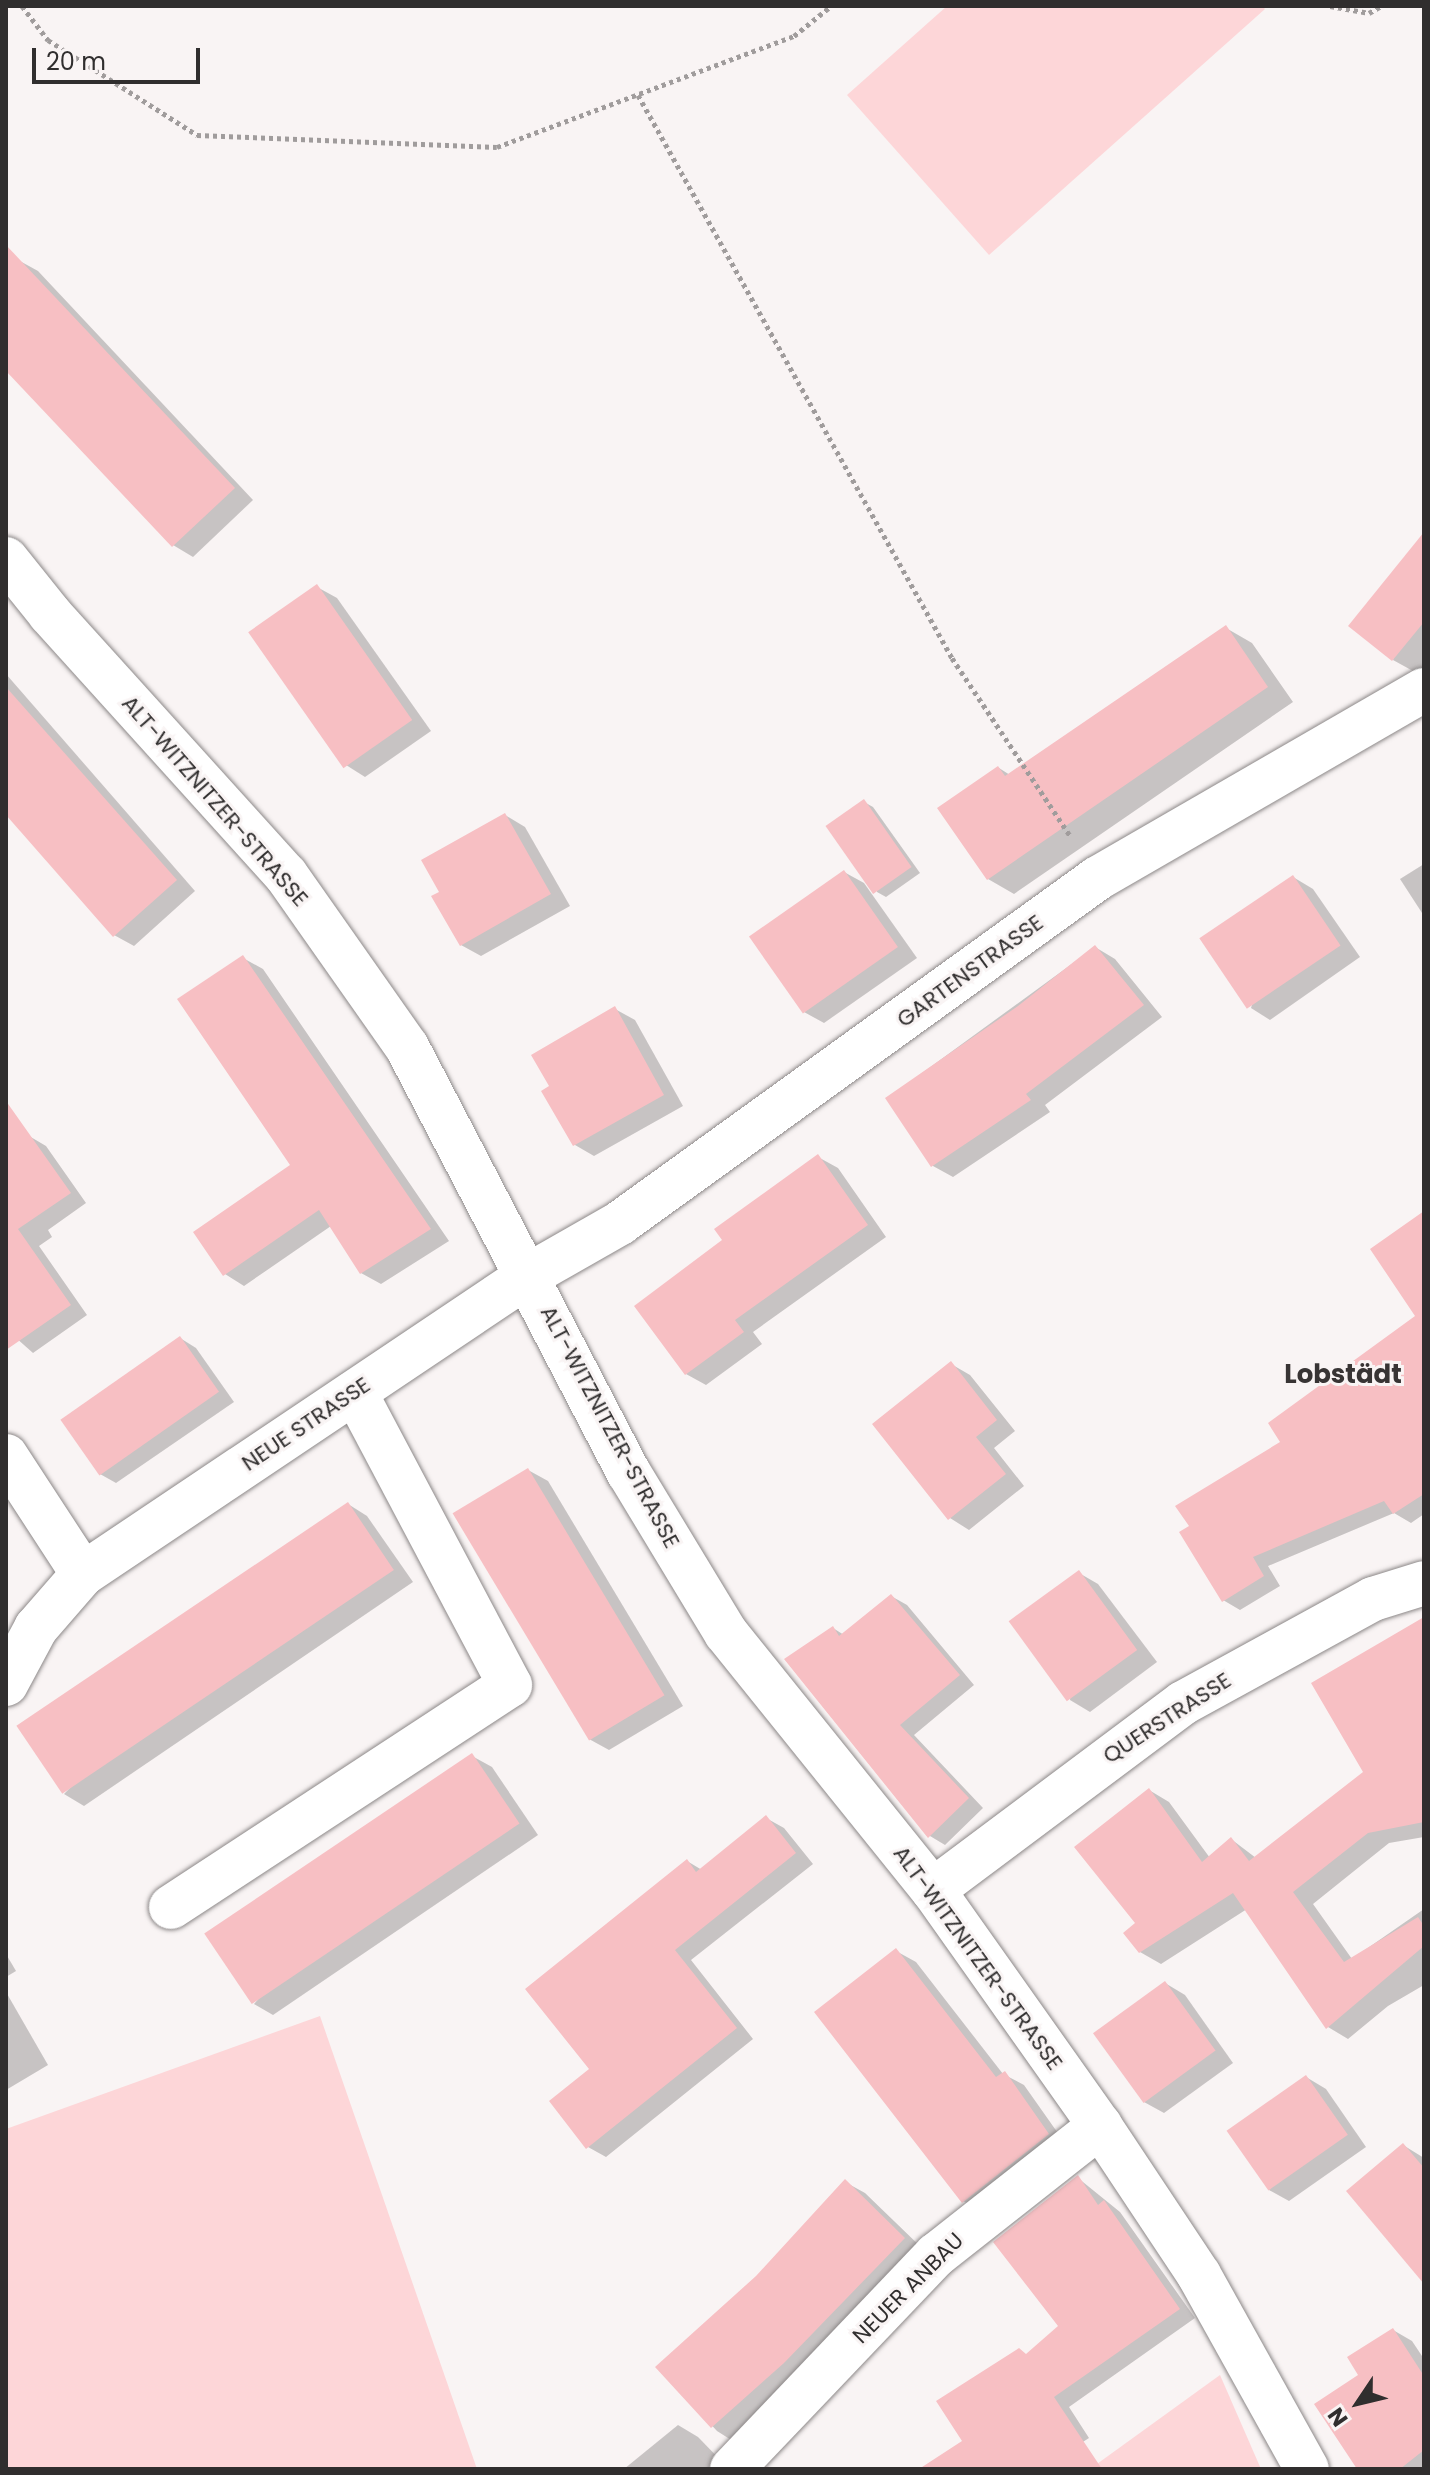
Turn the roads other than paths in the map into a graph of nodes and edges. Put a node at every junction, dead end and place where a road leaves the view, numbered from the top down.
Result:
1 (6, 559) edge
2 (1424, 690) edge
3 (529, 1275) junction
4 (355, 1392) junction
5 (6, 1456) edge
6 (83, 1574) junction
7 (1424, 1583) edge
8 (6, 1684) edge
9 (933, 1890) junction
10 (171, 1907) dead end
11 (1100, 2126) junction
12 (732, 2469) edge
13 (1307, 2469) edge

1 - 3 street, ALT-WITZNITZER-STRASSE
2 - 3 street, GARTENSTRASSE
3 - 4 street, NEUE STRASSE
3 - 9 street, ALT-WITZNITZER-STRASSE
4 - 6 street, NEUE STRASSE
4 - 10 street
5 - 6 street
6 - 8 street, NEUE STRASSE
7 - 9 street, QUERSTRASSE
9 - 11 street, ALT-WITZNITZER-STRASSE
11 - 12 street, NEUER ANBAU
11 - 13 street, ALT-WITZNITZER-STRASSE

